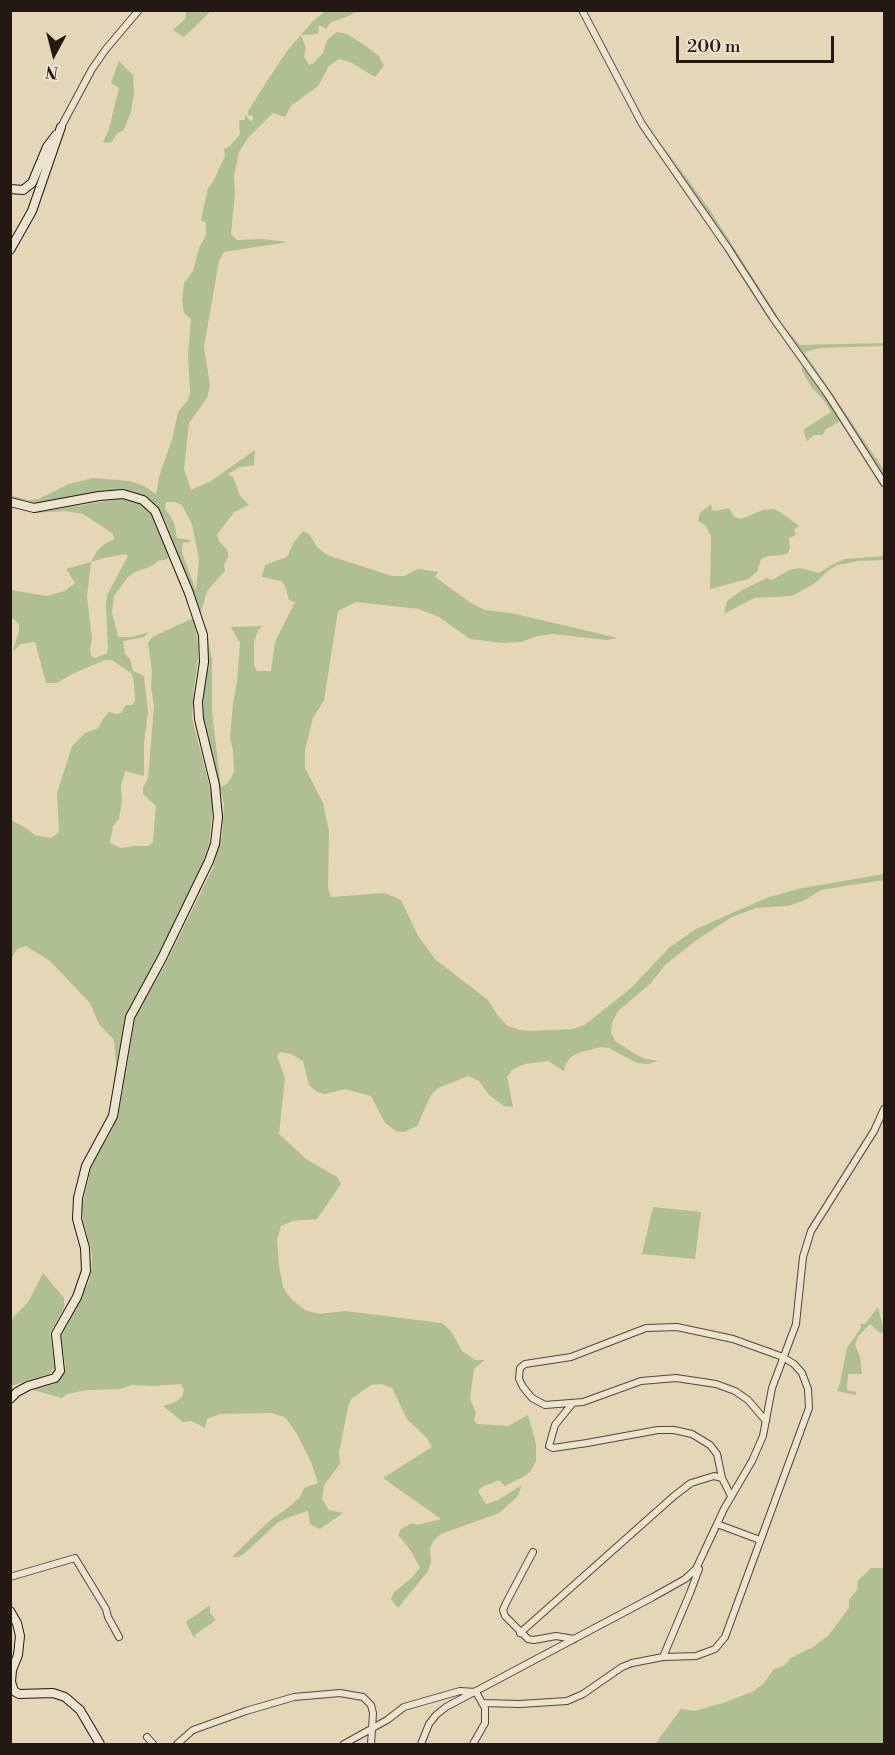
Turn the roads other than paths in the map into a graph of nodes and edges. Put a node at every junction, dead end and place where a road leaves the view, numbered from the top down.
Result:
1 (139, 10) edge
2 (582, 10) edge
3 (61, 127) junction
4 (10, 189) edge
5 (10, 250) edge
6 (885, 483) edge
7 (10, 502) edge
8 (885, 1109) edge
9 (783, 1357) junction
10 (10, 1399) edge
11 (572, 1404) junction
12 (766, 1421) junction
13 (722, 1478) junction
14 (731, 1496) junction
15 (717, 1524) junction
16 (760, 1540) junction
17 (533, 1552) dead end
18 (702, 1559) junction
19 (10, 1577) edge
20 (10, 1611) edge
21 (520, 1633) junction
22 (119, 1637) dead end
23 (574, 1639) junction
24 (663, 1657) junction
25 (476, 1692) junction
26 (482, 1703) junction
27 (372, 1728) junction
28 (147, 1737) dead end
29 (100, 1744) edge
30 (153, 1744) edge
31 (177, 1744) edge
32 (344, 1744) edge
33 (370, 1744) edge
34 (421, 1744) edge
35 (473, 1744) edge

1 - 3 street
2 - 6 street
3 - 4 street
3 - 5 street
7 - 10 street
8 - 9 street
9 - 11 street
9 - 12 street
9 - 16 street
11 - 12 street
11 - 13 street
12 - 14 street
13 - 14 street
13 - 21 street
14 - 15 street
15 - 16 street
15 - 18 street
16 - 24 street
17 - 21 street
18 - 23 street
18 - 24 street
19 - 22 street
20 - 29 street
21 - 23 street
23 - 25 street
24 - 26 street
25 - 26 street
25 - 27 street
25 - 34 street
26 - 35 street
27 - 31 street
27 - 32 street
27 - 33 street
28 - 30 street

